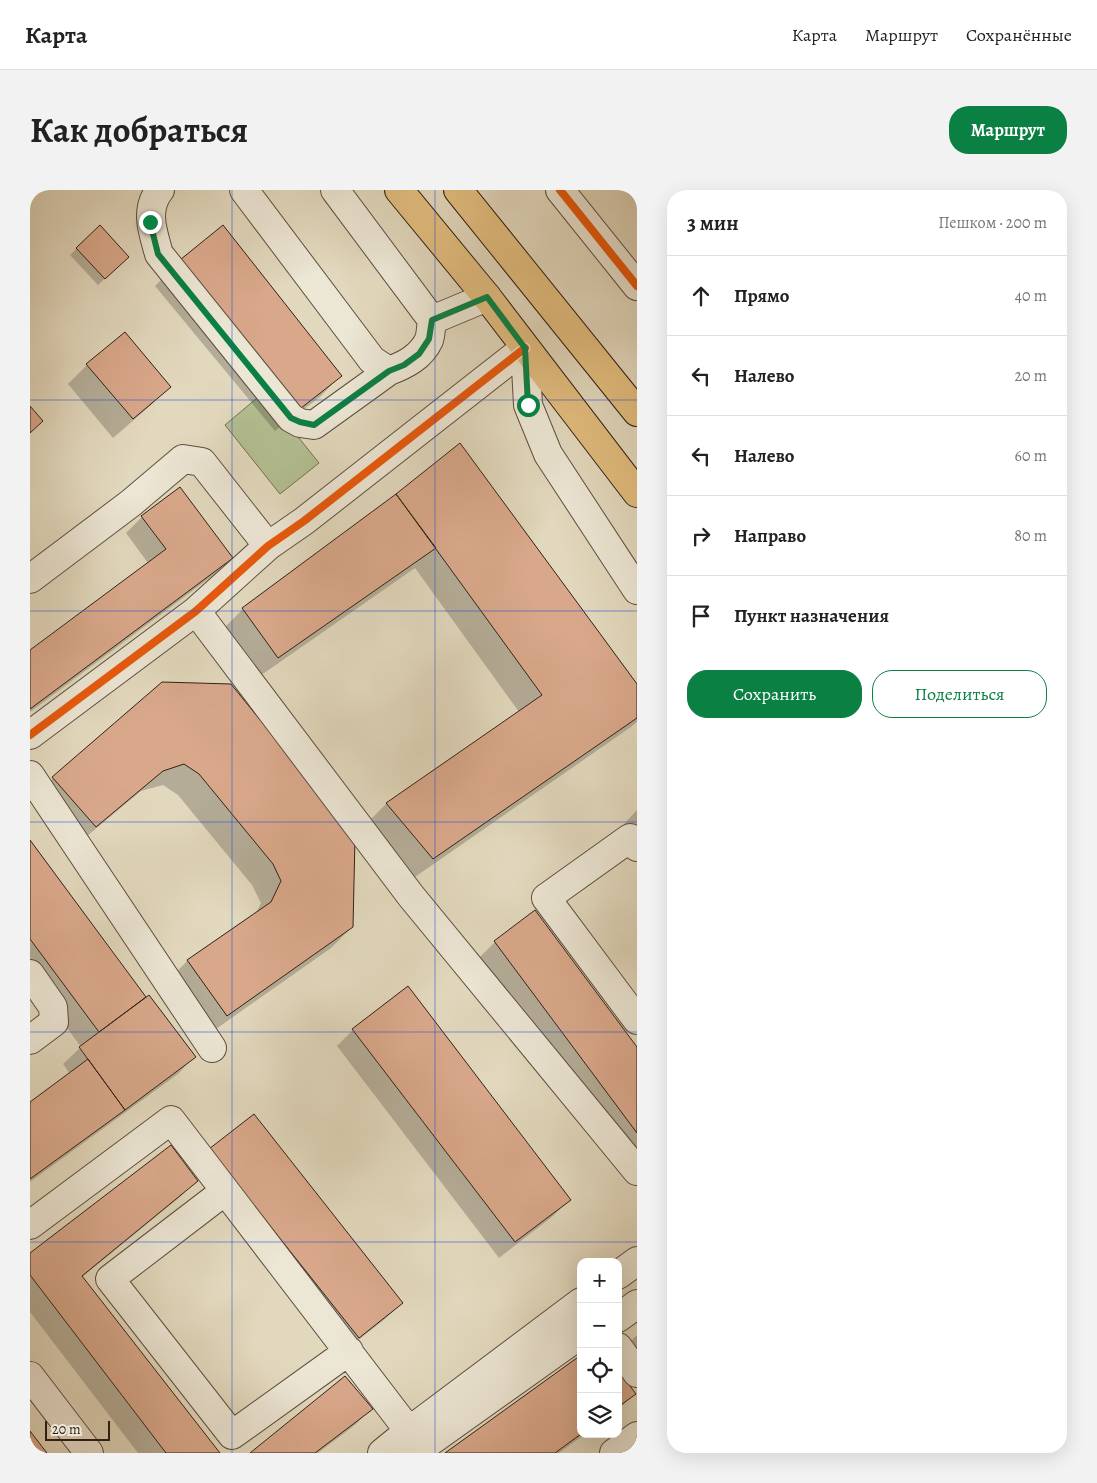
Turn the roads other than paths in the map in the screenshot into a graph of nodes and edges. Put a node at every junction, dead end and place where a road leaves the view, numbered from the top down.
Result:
1 (160, 190) edge
2 (244, 190) edge
3 (335, 190) edge
4 (398, 190) edge
5 (458, 190) edge
6 (560, 190) edge
7 (637, 286) edge
8 (487, 297) junction
9 (432, 320) junction
10 (525, 348) junction
11 (389, 371) junction
12 (637, 412) edge
13 (637, 493) edge
14 (268, 546) junction
15 (30, 579) edge
16 (637, 590) edge
17 (196, 610) junction
18 (30, 735) edge
19 (30, 776) edge
20 (637, 847) edge
21 (30, 974) edge
22 (637, 1020) edge
23 (30, 1040) edge
24 (212, 1048) dead end
25 (637, 1171) edge
26 (225, 1191) junction
27 (30, 1225) edge
28 (637, 1261) edge
29 (622, 1271) edge
30 (580, 1303) edge
31 (637, 1304) edge
32 (622, 1315) edge
33 (577, 1337) edge
34 (619, 1348) edge
35 (349, 1351) junction
36 (637, 1373) edge
37 (30, 1376) edge
38 (637, 1436) edge
39 (411, 1442) edge
40 (90, 1453) edge
41 (382, 1453) edge
42 (614, 1453) edge

1 - 11 street
2 - 11 street
3 - 9 street
4 - 8 main road
5 - 12 main road
6 - 7 street
8 - 9 street
8 - 10 main road
9 - 11 street
10 - 13 main road
10 - 14 street
10 - 16 street
14 - 15 street
14 - 17 street
17 - 18 street
17 - 25 street
19 - 24 street
20 - 22 street
21 - 23 street
26 - 27 street
26 - 35 street
26 - 35 street
28 - 29 street
30 - 39 street
31 - 32 street
33 - 39 street
34 - 36 street
35 - 39 street
37 - 40 street
38 - 42 street
39 - 41 street

